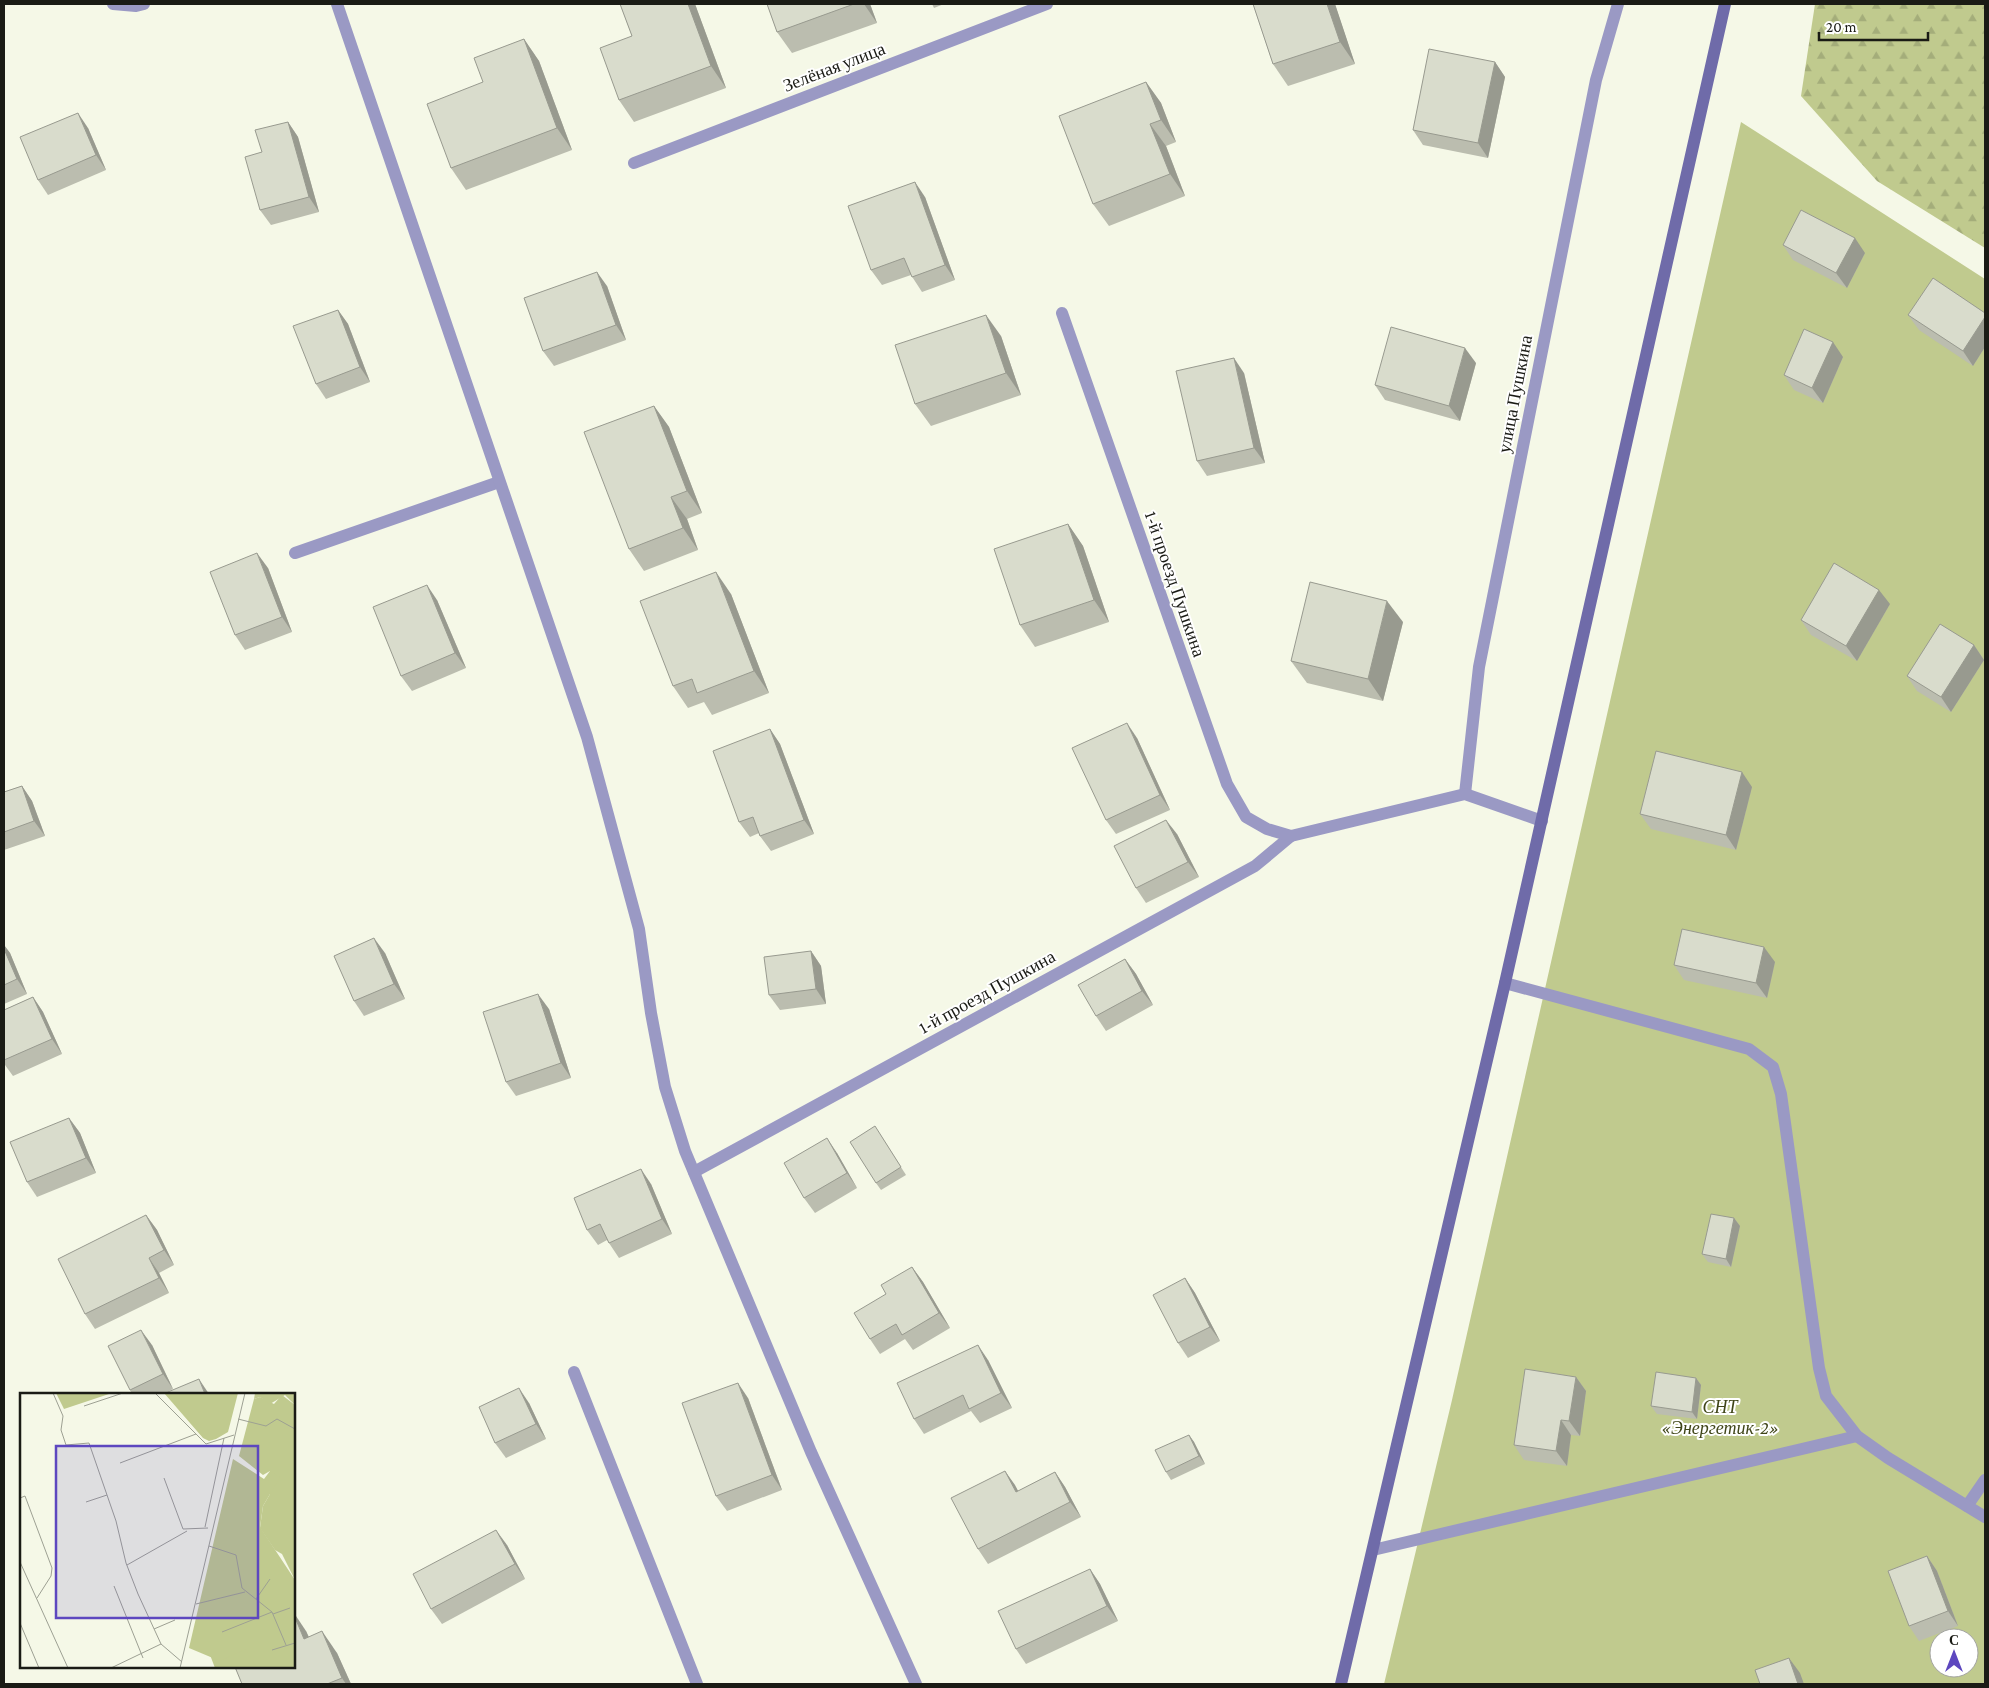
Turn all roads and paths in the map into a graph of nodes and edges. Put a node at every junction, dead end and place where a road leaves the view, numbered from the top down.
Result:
1 (113, 4) edge
2 (144, 4) edge
3 (337, 4) edge
4 (1047, 4) edge
5 (1618, 4) edge
6 (1725, 4) edge
7 (634, 163) dead end
8 (1062, 313) dead end
9 (499, 482) junction
10 (295, 553) dead end
11 (1465, 794) junction
12 (1542, 821) junction
13 (1291, 836) junction
14 (1505, 983) junction
15 (694, 1172) junction
16 (574, 1372) dead end
17 (1857, 1436) junction
18 (1985, 1480) edge
19 (1967, 1506) junction
20 (1985, 1516) edge
21 (1372, 1550) junction
22 (697, 1684) edge
23 (916, 1684) edge
24 (1341, 1684) edge

1 - 2 street
3 - 9 street
4 - 7 street, Зелёная улица
5 - 11 street, улица Пушкина
6 - 12 main road
8 - 13 street, 1-й проезд Пушкина
9 - 10 street
9 - 15 street
11 - 12 street
11 - 13 street, 1-й проезд Пушкина
12 - 14 main road
13 - 15 street, 1-й проезд Пушкина
14 - 17 street
14 - 21 main road
15 - 23 street
16 - 22 street
17 - 19 street
17 - 21 street
18 - 19 street
19 - 20 street
21 - 24 main road

